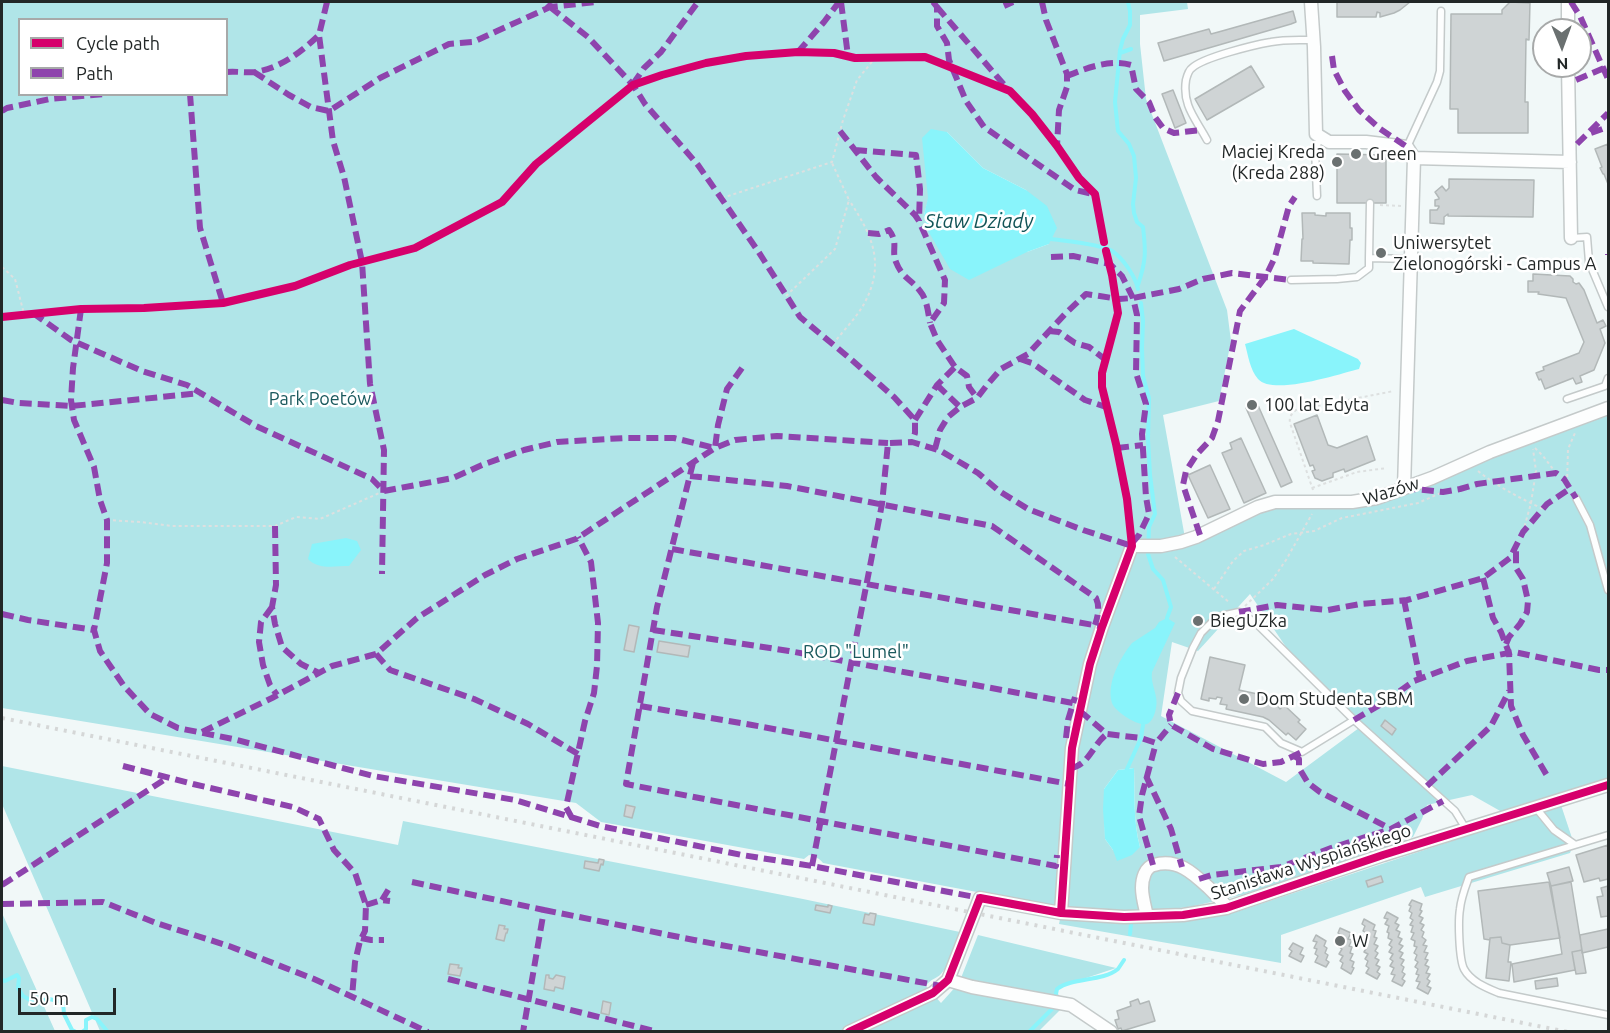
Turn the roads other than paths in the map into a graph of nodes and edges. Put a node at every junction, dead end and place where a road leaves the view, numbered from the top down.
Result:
1 (1311, 2) edge
2 (1568, 2) edge
3 (1441, 11) dead end
4 (1568, 18) edge
5 (1314, 40) junction
6 (1569, 78) edge
7 (1321, 138) junction
8 (1207, 140) dead end
9 (1407, 147) junction
10 (1414, 158) junction
11 (1570, 162) junction
12 (1317, 196) dead end
13 (1370, 203) dead end
14 (1571, 238) joint
15 (1369, 258) junction
16 (1412, 259) junction
17 (1291, 280) dead end
18 (1608, 307) edge
19 (1608, 378) edge
20 (1567, 399) dead end
21 (1608, 408) edge
22 (1404, 488) junction
23 (1576, 498) dead end
24 (1608, 590) edge
25 (1354, 720) junction
26 (1608, 785) edge
27 (1536, 808) junction
28 (1466, 829) junction
29 (1608, 835) edge
30 (1574, 844) junction
31 (1227, 908) junction
32 (1061, 913) junction
33 (1147, 916) junction
34 (948, 980) junction
35 (1608, 1015) edge
36 (849, 1032) edge
37 (1112, 1032) edge

1 - 5 street
2 - 4 street
3 - 9 lane
5 - 7 street
5 - 8 lane
6 - 11 street
7 - 9 street
7 - 12 lane
9 - 10 street
10 - 11 street
10 - 16 street
11 - 14 street
13 - 15 lane
14 - 18 lane
15 - 16 lane
15 - 17 lane
16 - 22 street
19 - 20 lane
21 - 22 street, Wazów
22 - 32 street, Wazów
23 - 24 lane
25 - 25 lane
25 - 28 lane
26 - 27 street, Stanisława Wyspiańskiego
27 - 28 street, Stanisława Wyspiańskiego
27 - 30 lane
28 - 31 street, Stanisława Wyspiańskiego
29 - 30 lane
30 - 35 lane
31 - 33 street, Stanisława Wyspiańskiego
31 - 33 street
32 - 33 street, Stanisława Wyspiańskiego
32 - 34 street, Stanisława Wyspiańskiego
34 - 36 street
34 - 37 street

